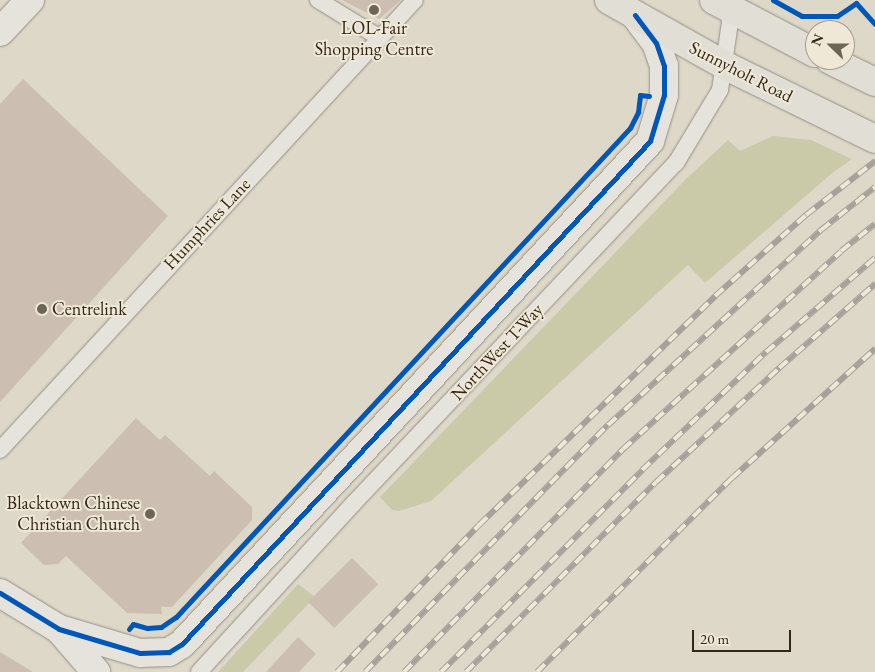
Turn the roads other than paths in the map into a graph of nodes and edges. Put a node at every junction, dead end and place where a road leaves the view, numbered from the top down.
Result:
1 (30, 0) edge
2 (318, 0) edge
3 (415, 0) edge
4 (609, 0) edge
5 (723, 3) edge
6 (635, 15) junction
7 (0, 32) edge
8 (380, 38) junction
9 (805, 48) edge
10 (726, 66) junction
11 (855, 68) edge
12 (872, 74) edge
13 (871, 137) edge
14 (0, 450) edge
15 (0, 593) edge
16 (59, 630) junction
17 (96, 672) edge
18 (200, 672) edge

1 - 7 street
2 - 8 lane
3 - 8 lane, Humphries Lane
4 - 6 main road, Sunnyholt Road
5 - 9 main road
5 - 10 lane, NorthWest T-Way
6 - 10 main road, Sunnyholt Road
6 - 16 street
8 - 14 lane, Humphries Lane
10 - 13 main road, Sunnyholt Road
10 - 18 lane, NorthWest T-Way
11 - 12 main road
15 - 16 street
16 - 17 street

